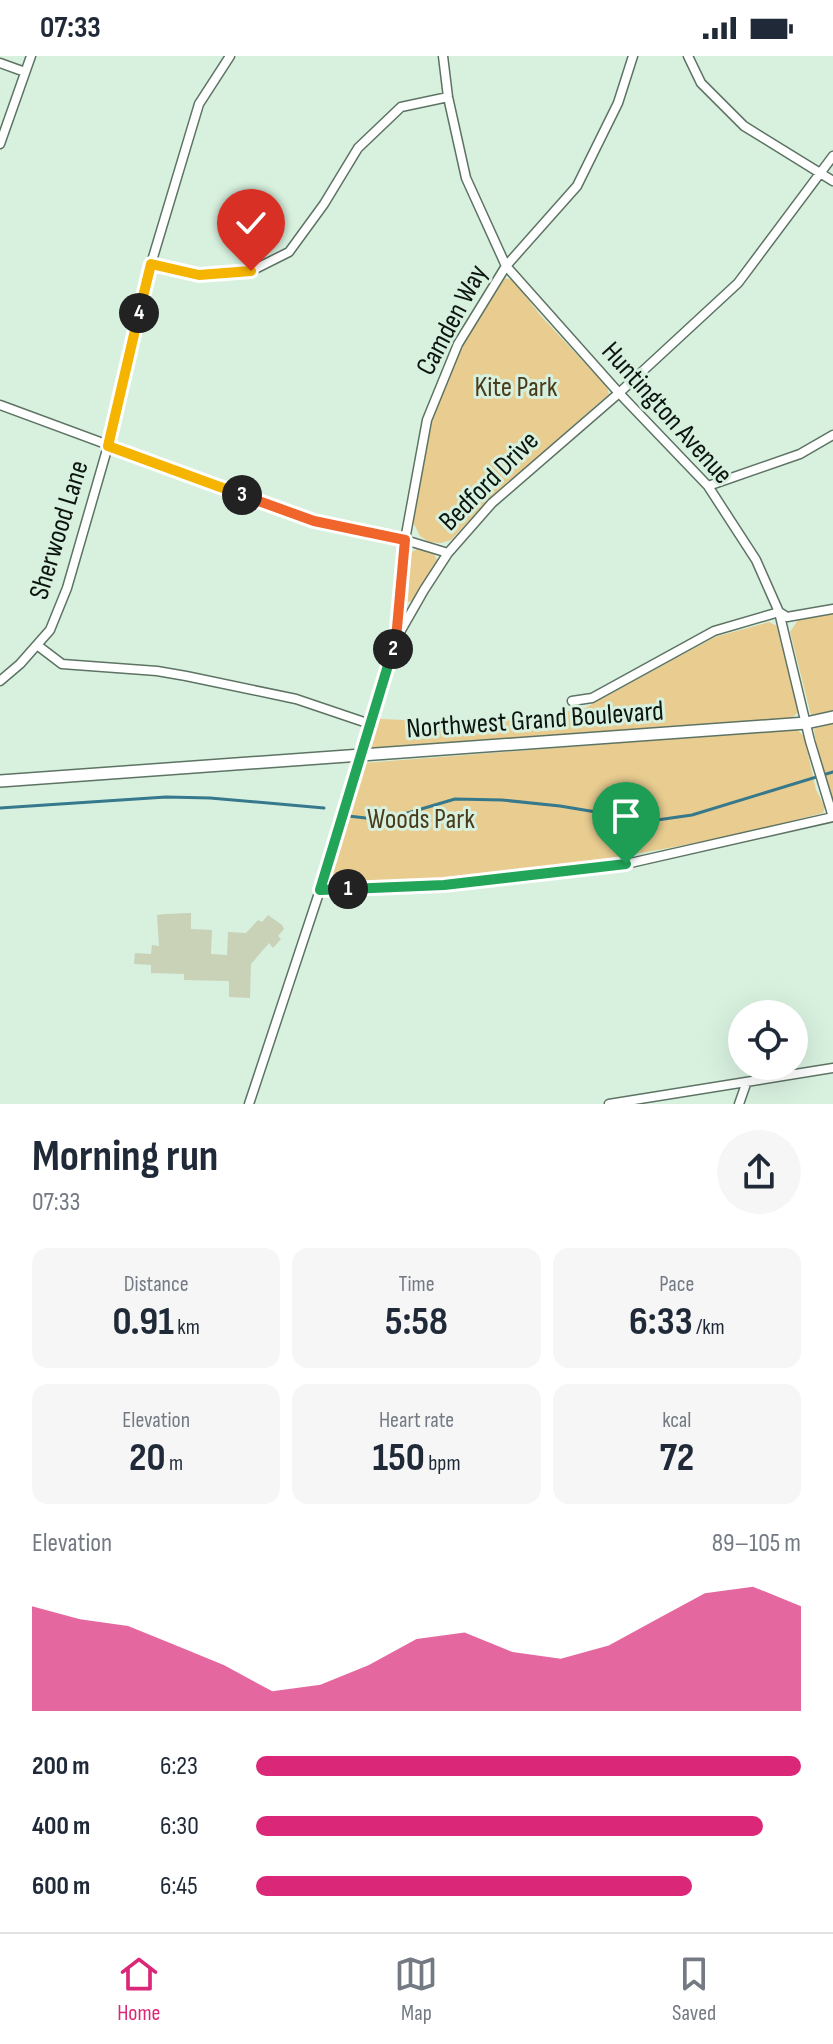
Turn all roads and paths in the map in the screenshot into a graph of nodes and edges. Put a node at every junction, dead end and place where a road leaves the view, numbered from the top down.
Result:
1 (31, 56) edge
2 (230, 56) edge
3 (443, 56) edge
4 (633, 56) edge
5 (688, 56) edge
6 (0, 63) edge
7 (25, 72) junction
8 (448, 97) junction
9 (0, 144) edge
10 (833, 156) edge
11 (821, 174) junction
12 (833, 181) edge
13 (151, 264) junction
14 (506, 266) junction
15 (619, 393) junction
16 (0, 405) edge
17 (833, 435) edge
18 (108, 446) junction
19 (708, 486) junction
20 (405, 540) junction
21 (448, 553) junction
22 (833, 609) edge
23 (779, 612) junction
24 (396, 639) junction
25 (37, 645) junction
26 (0, 681) edge
27 (572, 701) dead end
28 (833, 717) edge
29 (806, 723) junction
30 (370, 724) junction
31 (360, 757) junction
32 (0, 781) edge
33 (833, 817) edge
34 (320, 890) junction
35 (833, 1068) edge
36 (746, 1084) junction
37 (249, 1104) edge
38 (609, 1104) edge
39 (739, 1104) edge

1 - 7 street
2 - 13 street, Sherwood Lane
3 - 8 street, Huntington Avenue
4 - 14 street, Camden Way
5 - 11 street
6 - 7 street
7 - 9 street
8 - 13 street
8 - 14 street, Huntington Avenue
10 - 11 street, Bedford Drive
11 - 12 street
11 - 15 street, Bedford Drive
13 - 18 street, Sherwood Lane
14 - 15 street, Huntington Avenue
14 - 20 street, Camden Way
15 - 19 street, Huntington Avenue
15 - 21 street, Bedford Drive
16 - 18 street
17 - 19 street
18 - 20 street
18 - 25 street, Sherwood Lane
19 - 23 street, Huntington Avenue
20 - 21 street
20 - 24 street, Camden Way
21 - 24 street, Bedford Drive
22 - 23 street, Northwest Grand Boulevard
23 - 27 street, Northwest Grand Boulevard
23 - 29 street, Huntington Avenue
24 - 30 street, Bedford Drive
25 - 26 street, Sherwood Lane
25 - 30 street, Northwest Grand Boulevard
28 - 29 street, Northwest Grand Boulevard
29 - 31 street, Northwest Grand Boulevard
29 - 33 street, Huntington Avenue
30 - 31 street, Bedford Drive
31 - 32 street, Northwest Grand Boulevard
31 - 34 street, Bedford Drive
33 - 34 street
34 - 37 street, Bedford Drive
35 - 36 street
36 - 38 street
36 - 39 street

